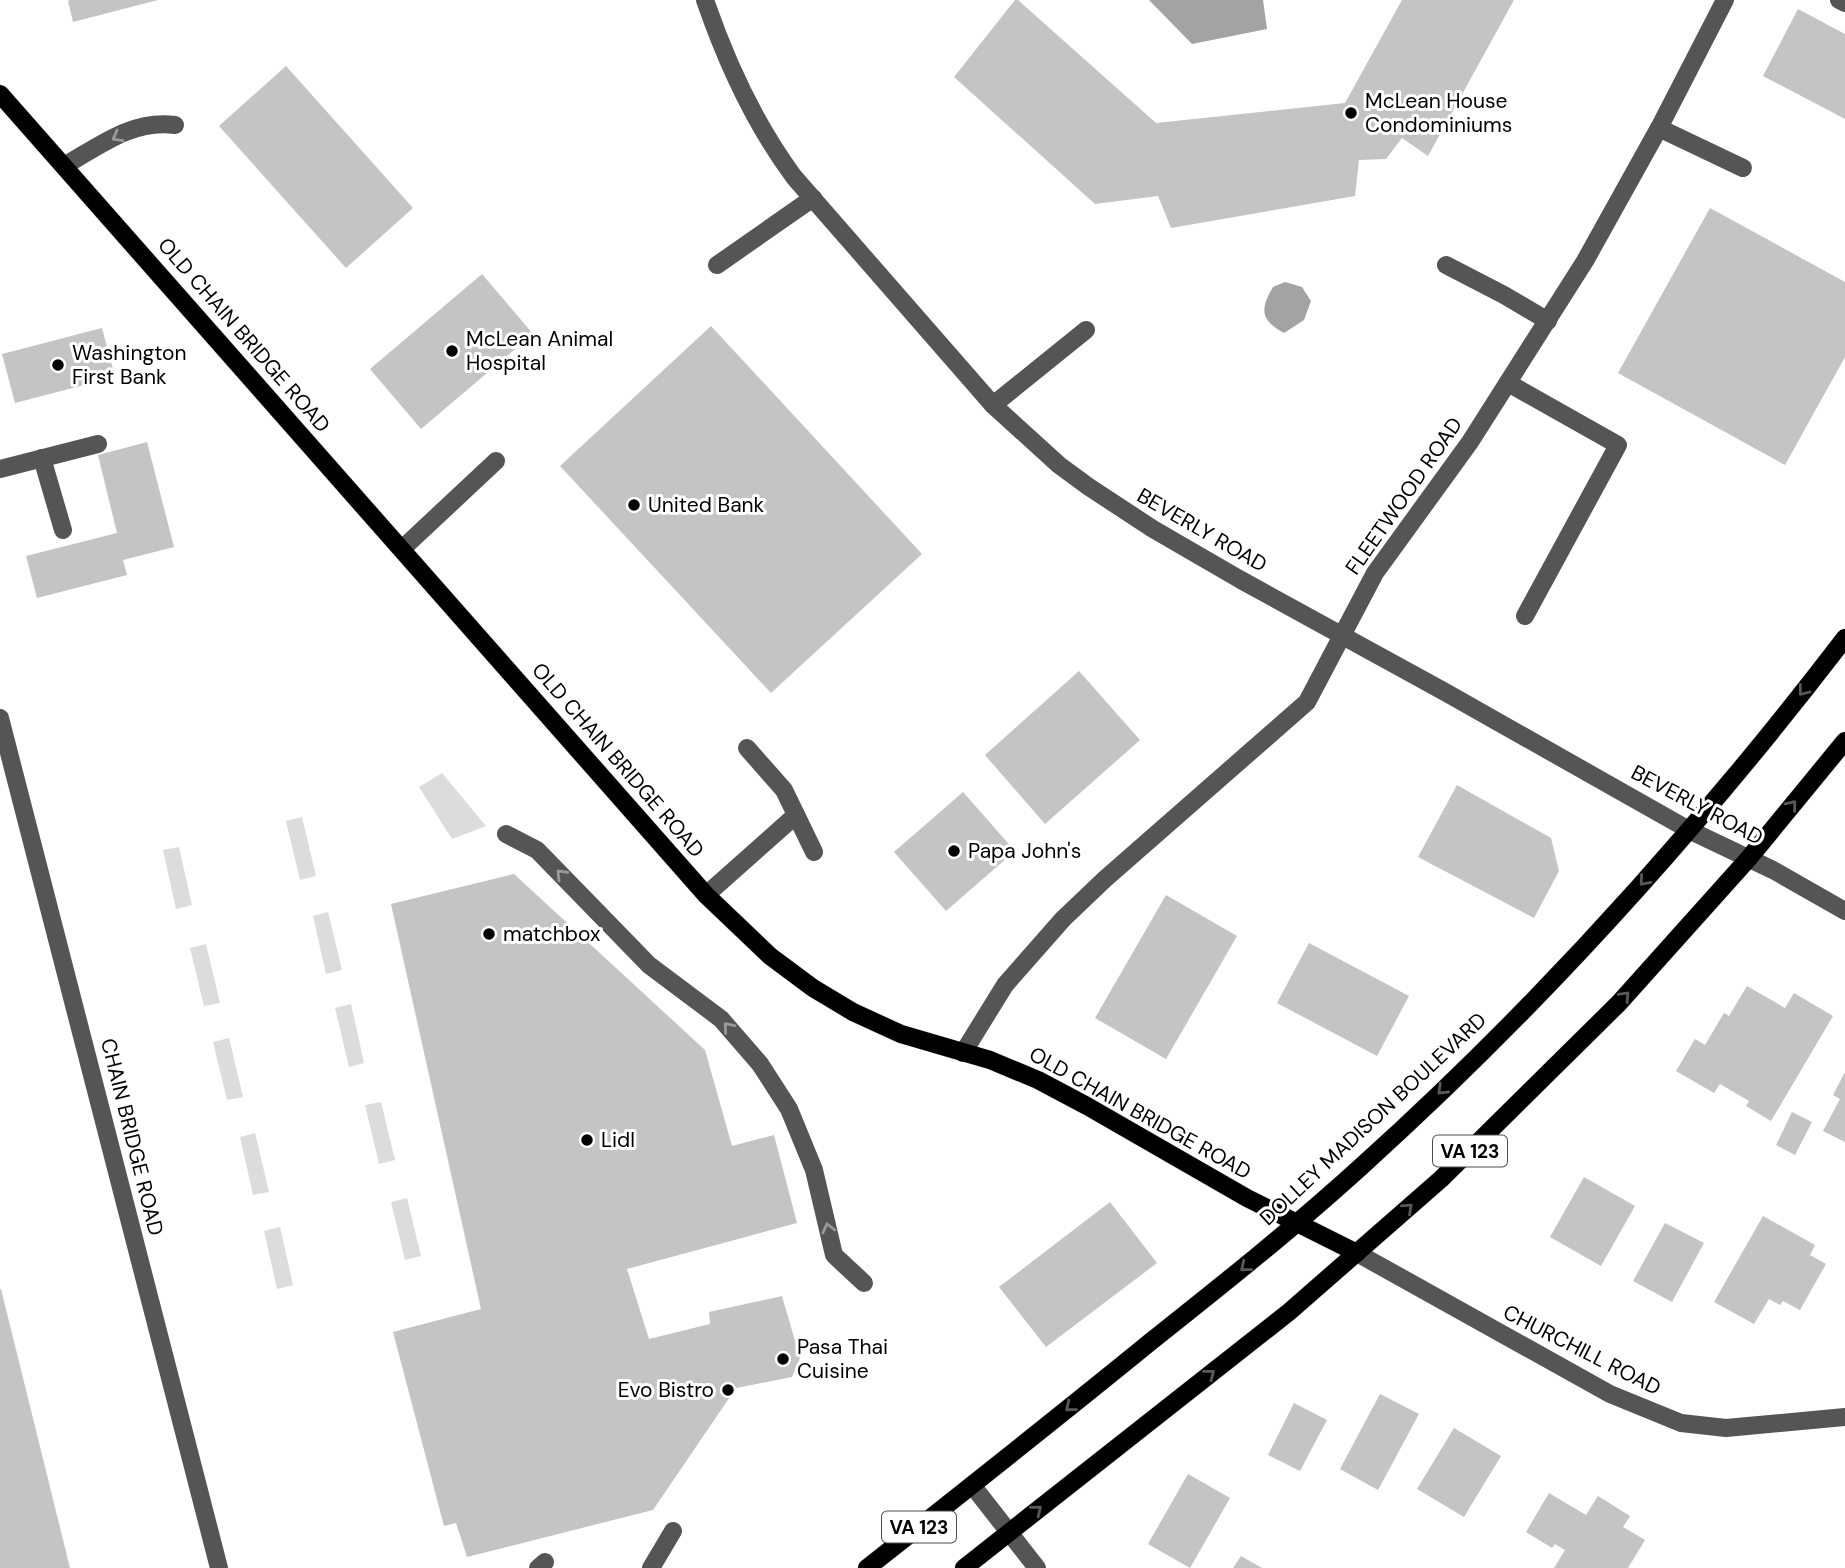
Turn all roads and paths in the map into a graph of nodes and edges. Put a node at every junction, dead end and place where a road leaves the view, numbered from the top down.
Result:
1 (705, 0) edge
2 (1725, 0) edge
3 (1839, 0) edge
4 (1845, 4) edge
5 (0, 94) edge
6 (175, 125) dead end
7 (1659, 128) junction
8 (64, 166) junction
9 (1743, 169) dead end
10 (813, 198) junction
11 (717, 265) dead end
12 (1447, 265) dead end
13 (1548, 321) junction
14 (1086, 330) dead end
15 (1508, 383) junction
16 (993, 405) junction
17 (98, 444) dead end
18 (42, 458) junction
19 (496, 461) dead end
20 (0, 469) edge
21 (63, 530) dead end
22 (402, 549) junction
23 (1525, 616) dead end
24 (1342, 636) junction
25 (1845, 638) edge
26 (0, 718) edge
27 (1845, 741) edge
28 (747, 748) dead end
29 (796, 815) junction
30 (1689, 830) junction
31 (506, 834) dead end
32 (814, 852) dead end
33 (1749, 858) junction
34 (706, 895) junction
35 (1845, 911) edge
36 (963, 1053) junction
37 (1297, 1223) junction
38 (1357, 1254) junction
39 (864, 1283) dead end
40 (1845, 1417) edge
41 (972, 1485) junction
42 (673, 1531) dead end
43 (1009, 1533) junction
44 (219, 1568) edge
45 (651, 1568) edge
46 (867, 1568) edge
47 (964, 1568) edge
48 (1037, 1568) edge

1 - 10 street, BEVERLY ROAD
2 - 7 street, FLEETWOOD ROAD
3 - 4 street
5 - 8 main road, OLD CHAIN BRIDGE ROAD
6 -> 8 street
7 - 9 street
7 - 13 street, FLEETWOOD ROAD
8 - 22 main road, OLD CHAIN BRIDGE ROAD
10 - 11 street
10 - 16 street, BEVERLY ROAD
12 - 13 street
13 - 15 street, FLEETWOOD ROAD
14 - 16 street
15 - 23 street
15 - 24 street, FLEETWOOD ROAD
16 - 24 street, BEVERLY ROAD
17 - 18 street
18 - 20 street
18 - 21 street
19 - 22 street
22 - 34 main road, OLD CHAIN BRIDGE ROAD
24 - 30 street, BEVERLY ROAD
24 - 36 street, FLEETWOOD ROAD
25 -> 30 main road, DOLLEY MADISON BOULEVARD / VA 123
26 - 44 street, CHAIN BRIDGE ROAD
33 -> 27 main road, VA 123
28 - 29 street
29 - 32 street
29 - 34 street
30 - 33 street, BEVERLY ROAD
30 -> 37 main road, DOLLEY MADISON BOULEVARD / VA 123
39 -> 31 street
33 - 35 street, BEVERLY ROAD
38 -> 33 main road, VA 123
34 - 36 main road, OLD CHAIN BRIDGE ROAD
36 - 37 main road, OLD CHAIN BRIDGE ROAD
37 - 38 main road, OLD CHAIN BRIDGE ROAD
37 -> 41 main road, DOLLEY MADISON BOULEVARD / VA 123
38 - 40 street, CHURCHILL ROAD
43 -> 38 main road, VA 123
41 - 43 street
41 - 46 main road, DOLLEY MADISON BOULEVARD / VA 123
42 - 45 street
43 - 47 main road, VA 123
43 - 48 street

